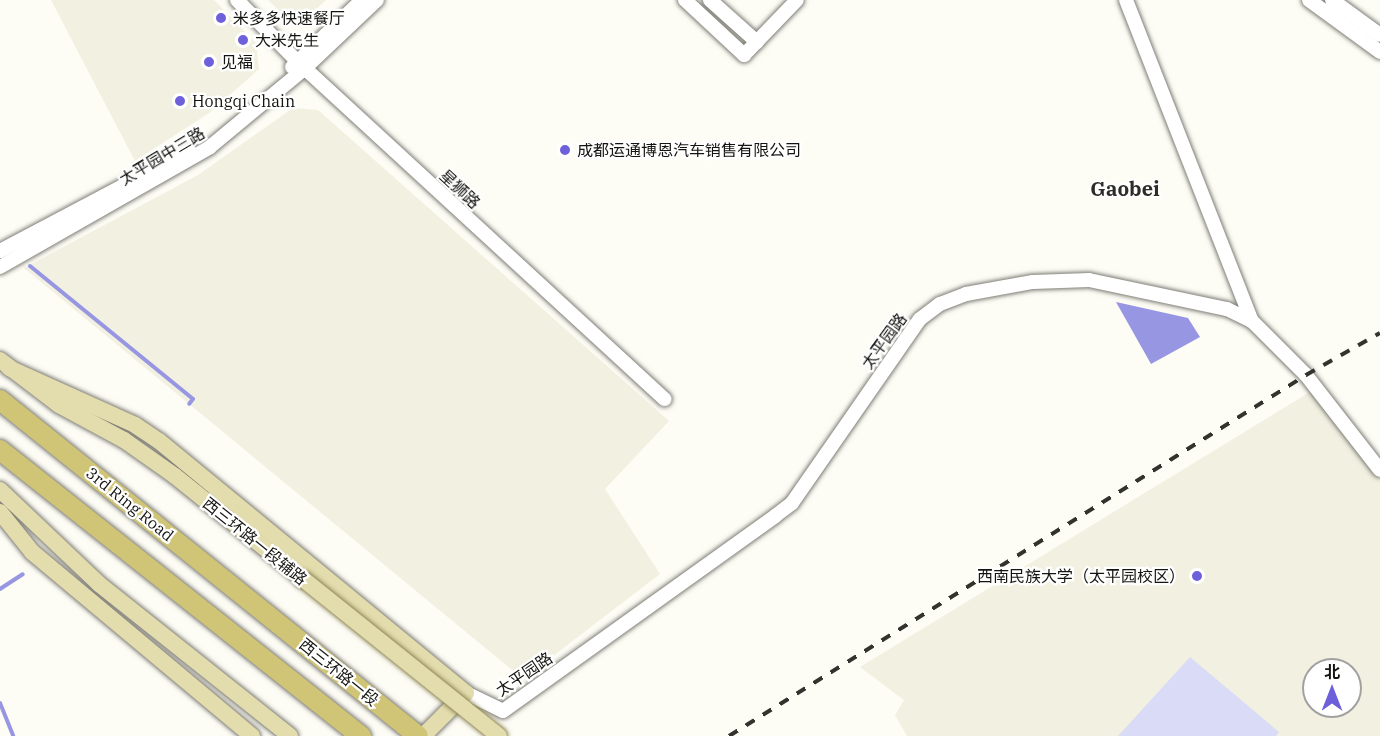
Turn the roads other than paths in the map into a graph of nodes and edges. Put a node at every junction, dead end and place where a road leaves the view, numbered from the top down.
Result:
1 (237, 0) edge
2 (362, 0) edge
3 (377, 0) edge
4 (685, 0) edge
5 (710, 0) edge
6 (797, 0) edge
7 (1126, 0) edge
8 (1309, 0) edge
9 (1332, 0) edge
10 (1380, 35) edge
11 (757, 42) junction
12 (1380, 52) edge
13 (301, 65) junction
14 (0, 251) edge
15 (0, 267) edge
16 (1252, 321) junction
17 (5, 364) edge
18 (664, 399) dead end
19 (0, 400) edge
20 (0, 450) edge
21 (1380, 471) edge
22 (0, 490) edge
23 (0, 512) edge
24 (260, 608) joint
25 (466, 693) junction
26 (252, 736) edge
27 (290, 736) edge
28 (361, 736) edge
29 (418, 736) edge
30 (423, 736) edge
31 (499, 736) edge

1 - 13 street, 星狮路
2 - 13 street, 太平园中三路
3 - 13 street, 太平园中三路
4 - 11 street
5 - 11 street
6 - 11 street
7 - 16 street
8 - 12 street
9 - 10 street
13 - 14 street, 太平园中三路
13 - 15 street, 太平园中三路
13 - 18 street, 星狮路
16 - 21 street, 太平园路
16 - 25 street, 太平园路
17 - 25 main road
17 - 31 main road, 西三环路一段辅路, bridge
19 - 24 highway, 3rd Ring Road
20 - 28 highway
22 - 27 main road
23 - 26 main road
24 - 29 highway, 西三环路一段
25 - 30 main road

